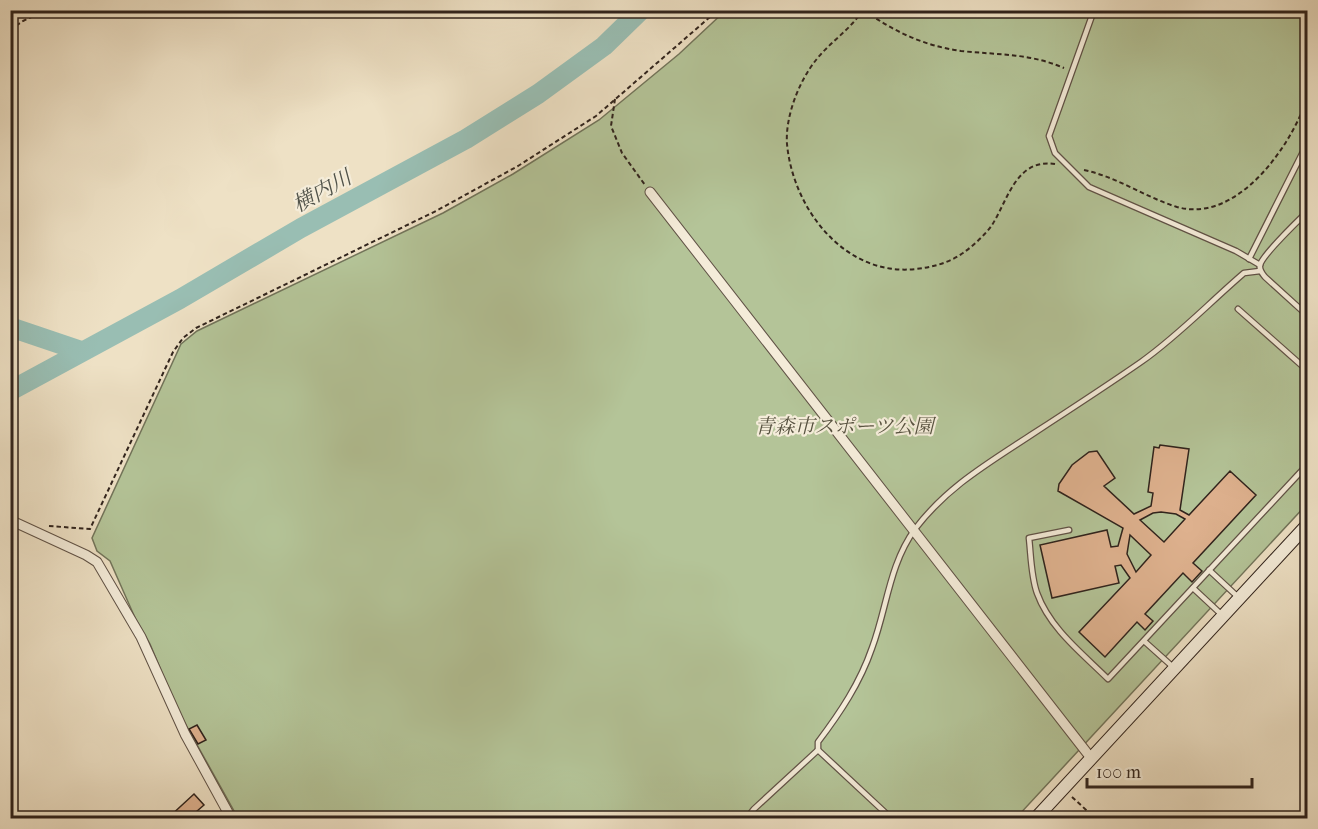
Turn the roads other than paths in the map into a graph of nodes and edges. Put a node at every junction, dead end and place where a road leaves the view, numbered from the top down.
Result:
1 (1094, 10) edge
2 (1308, 142) edge
3 (650, 192) road end
4 (1308, 211) edge
5 (1249, 259) junction
6 (1260, 268) junction
7 (1239, 309) dead end
8 (1308, 316) edge
9 (1308, 371) edge
10 (1308, 464) edge
11 (10, 520) edge
12 (1308, 524) edge
13 (1070, 530) dead end
14 (914, 531) junction
15 (1209, 570) junction
16 (1193, 588) junction
17 (1239, 598) junction
18 (1223, 616) junction
19 (1144, 641) junction
20 (1174, 668) junction
21 (818, 750) junction
22 (1091, 758) junction
23 (227, 817) edge
24 (747, 819) edge
25 (891, 819) edge
26 (1036, 819) edge

1 - 5 lane
2 - 5 lane
3 - 14 street
4 - 6 lane
5 - 6 lane
6 - 8 lane
6 - 14 lane
7 - 9 lane
10 - 15 lane
11 - 23 street
12 - 17 street
13 - 19 lane
14 - 21 lane
14 - 22 street
15 - 16 lane
15 - 17 lane
16 - 18 lane
16 - 19 lane
17 - 18 street
18 - 20 street
19 - 20 lane
20 - 22 street
21 - 24 lane
21 - 25 lane
22 - 26 street

